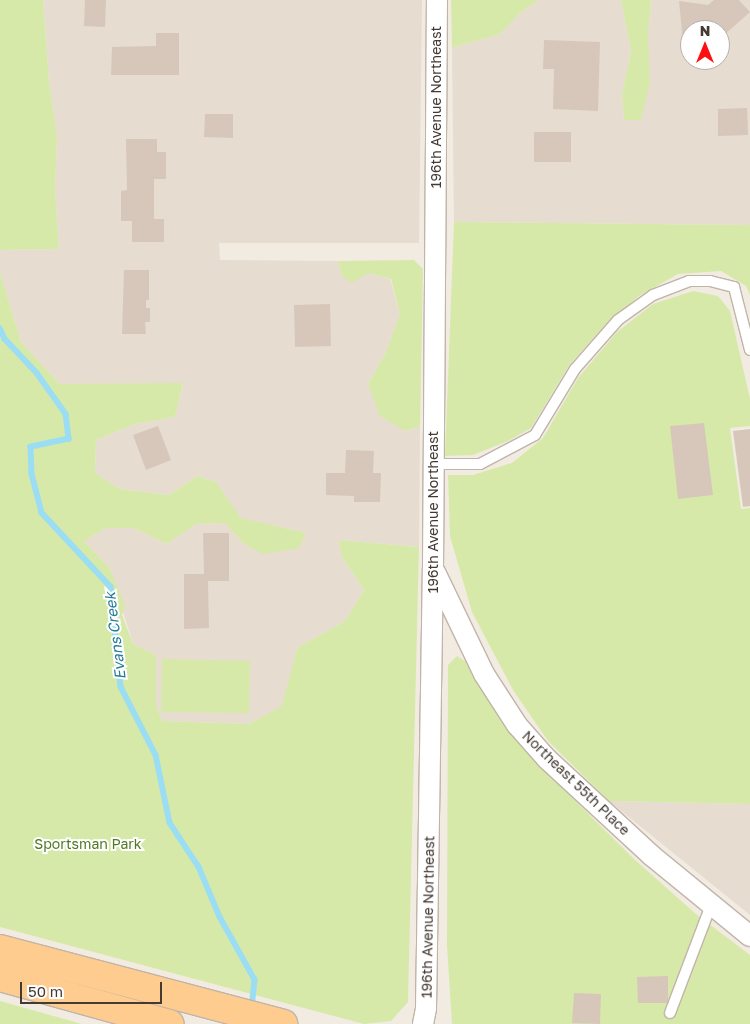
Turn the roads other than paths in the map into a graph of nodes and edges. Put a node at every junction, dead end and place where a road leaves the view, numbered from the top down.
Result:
1 (437, 0) edge
2 (750, 350) edge
3 (434, 464) junction
4 (433, 568) junction
5 (711, 905) junction
6 (750, 936) edge
7 (0, 949) edge
8 (0, 978) edge
9 (670, 1014) dead end
10 (170, 1024) edge
11 (283, 1024) edge
12 (423, 1024) edge

1 - 3 street, 196th Avenue Northeast
2 - 3 lane
3 - 4 street, 196th Avenue Northeast
4 - 5 street, Northeast 55th Place
4 - 12 street, 196th Avenue Northeast
5 - 6 street, Northeast 55th Place
5 - 9 lane
7 - 11 main road
8 - 10 main road

